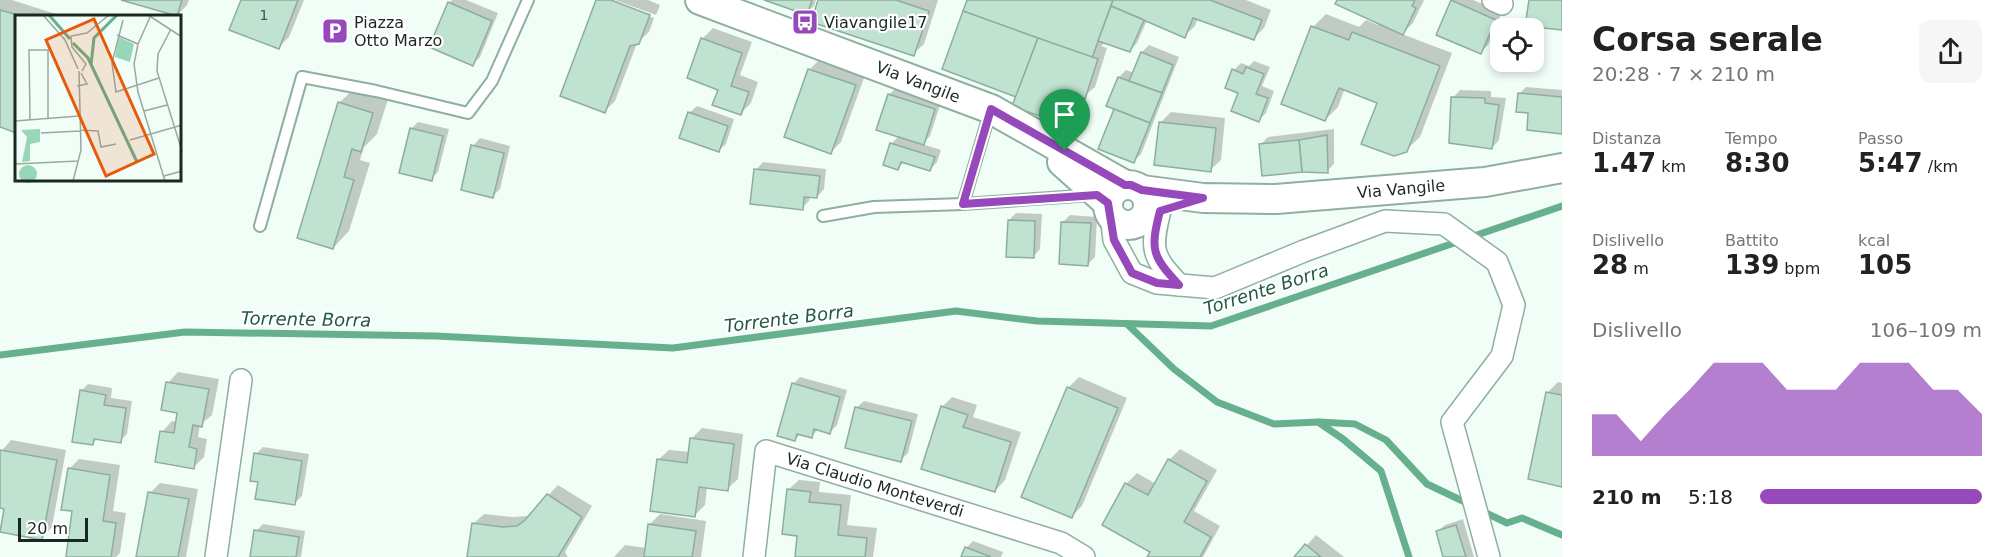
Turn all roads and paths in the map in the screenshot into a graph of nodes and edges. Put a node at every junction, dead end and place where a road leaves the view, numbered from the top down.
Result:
1 (528, 0) edge
2 (700, 0) edge
3 (997, 113) junction
4 (1562, 168) edge
5 (1127, 202) junction
6 (963, 204) junction
7 (823, 216) dead end
8 (260, 226) dead end
9 (1179, 285) junction
10 (241, 380) dead end
11 (216, 557) edge
12 (754, 557) edge
13 (1084, 557) edge
14 (1489, 557) edge

1 - 8 lane
2 - 3 street, Via Vangile
3 - 5 street, Via Vangile
3 - 6 lane
4 - 5 street, Via Vangile
5 - 6 lane
5 - 9 street
5 - 9 street
6 - 7 lane
9 - 14 street
10 - 11 street
12 - 13 street, Via Claudio Monteverdi

